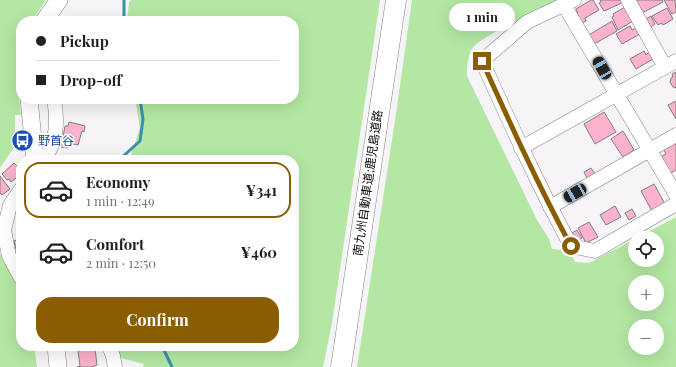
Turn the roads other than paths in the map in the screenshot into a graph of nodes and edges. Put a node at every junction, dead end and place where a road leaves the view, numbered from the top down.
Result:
1 (59, 0) edge
2 (396, 0) edge
3 (628, 0) edge
4 (569, 2) edge
5 (48, 16) edge
6 (671, 64) edge
7 (616, 93) junction
8 (29, 104) edge
9 (55, 104) edge
10 (676, 135) edge
11 (521, 148) junction
12 (650, 150) junction
13 (35, 155) edge
14 (46, 155) edge
15 (676, 195) edge
16 (16, 196) edge
17 (676, 204) edge
18 (550, 207) junction
19 (16, 268) edge
20 (56, 351) edge
21 (111, 351) edge
22 (58, 367) edge
23 (115, 367) edge
24 (341, 367) edge

1 - 5 main road
2 - 24 highway, 南九州自動車道;鹿児島道路
3 - 6 street
4 - 7 street
4 - 11 street
6 - 7 street
7 - 11 street
7 - 12 street
8 - 13 main road
9 - 14 street
10 - 12 street
11 - 18 street
12 - 15 street
12 - 18 street
16 - 19 street
17 - 18 street
20 - 22 main road
21 - 23 street

